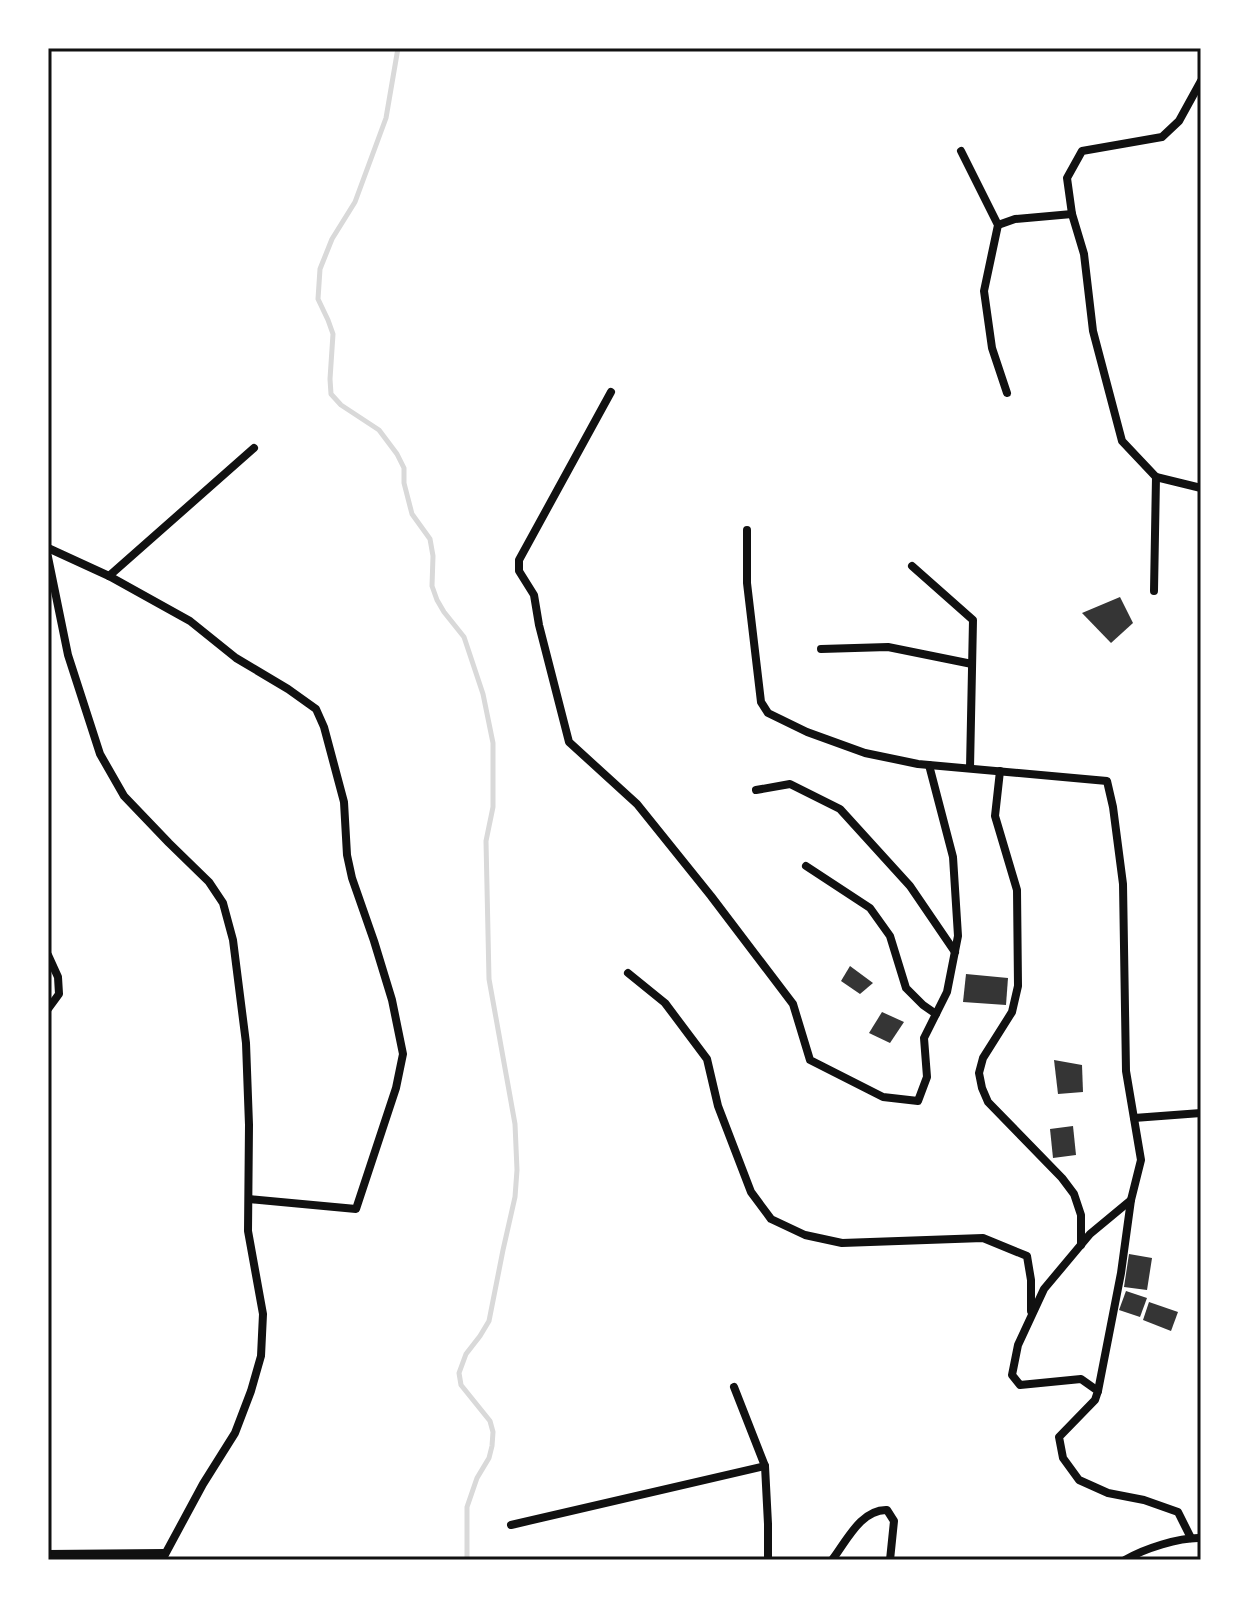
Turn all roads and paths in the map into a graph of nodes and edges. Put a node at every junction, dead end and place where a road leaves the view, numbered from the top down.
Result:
1 (1201, 81) edge
2 (961, 151) dead end
3 (1072, 214) junction
4 (998, 225) junction
5 (611, 392) dead end
6 (1007, 393) dead end
7 (254, 448) dead end
8 (1156, 477) junction
9 (1201, 488) edge
10 (747, 530) dead end
11 (48, 548) edge
12 (48, 557) edge
13 (912, 566) dead end
14 (109, 576) junction
15 (1154, 591) dead end
16 (821, 649) dead end
17 (972, 664) junction
18 (929, 765) junction
19 (970, 768) junction
20 (1000, 771) junction
21 (756, 790) dead end
22 (806, 866) dead end
23 (955, 952) junction
24 (48, 955) edge
25 (628, 973) dead end
26 (48, 1009) edge
27 (936, 1014) junction
28 (1201, 1113) edge
29 (1134, 1118) junction
30 (249, 1199) junction
31 (1131, 1200) junction
32 (1081, 1245) junction
33 (1032, 1316) junction
34 (734, 1387) dead end
35 (1098, 1391) junction
36 (765, 1466) junction
37 (511, 1525) dead end
38 (1196, 1538) edge
39 (48, 1554) edge
40 (164, 1556) edge
41 (768, 1560) edge
42 (832, 1560) edge
43 (890, 1560) edge
44 (1125, 1560) edge

1 - 3 street
2 - 4 street
3 - 4 street
3 - 8 street
4 - 6 street
5 - 27 street
7 - 14 street
8 - 9 street
8 - 15 street
10 - 18 street
11 - 14 street
12 - 30 street
13 - 17 street
14 - 30 street
16 - 17 street
17 - 19 street
18 - 19 street
18 - 23 street
19 - 20 street
20 - 29 street
20 - 32 street
21 - 23 street
22 - 27 street
23 - 27 street
24 - 26 street
25 - 33 street
28 - 29 street
29 - 31 street
30 - 40 street
31 - 32 street
31 - 35 street
32 - 33 street
33 - 35 street
34 - 36 street
35 - 38 street
36 - 37 street
36 - 41 street
38 - 44 street
39 - 40 street
42 - 43 street

